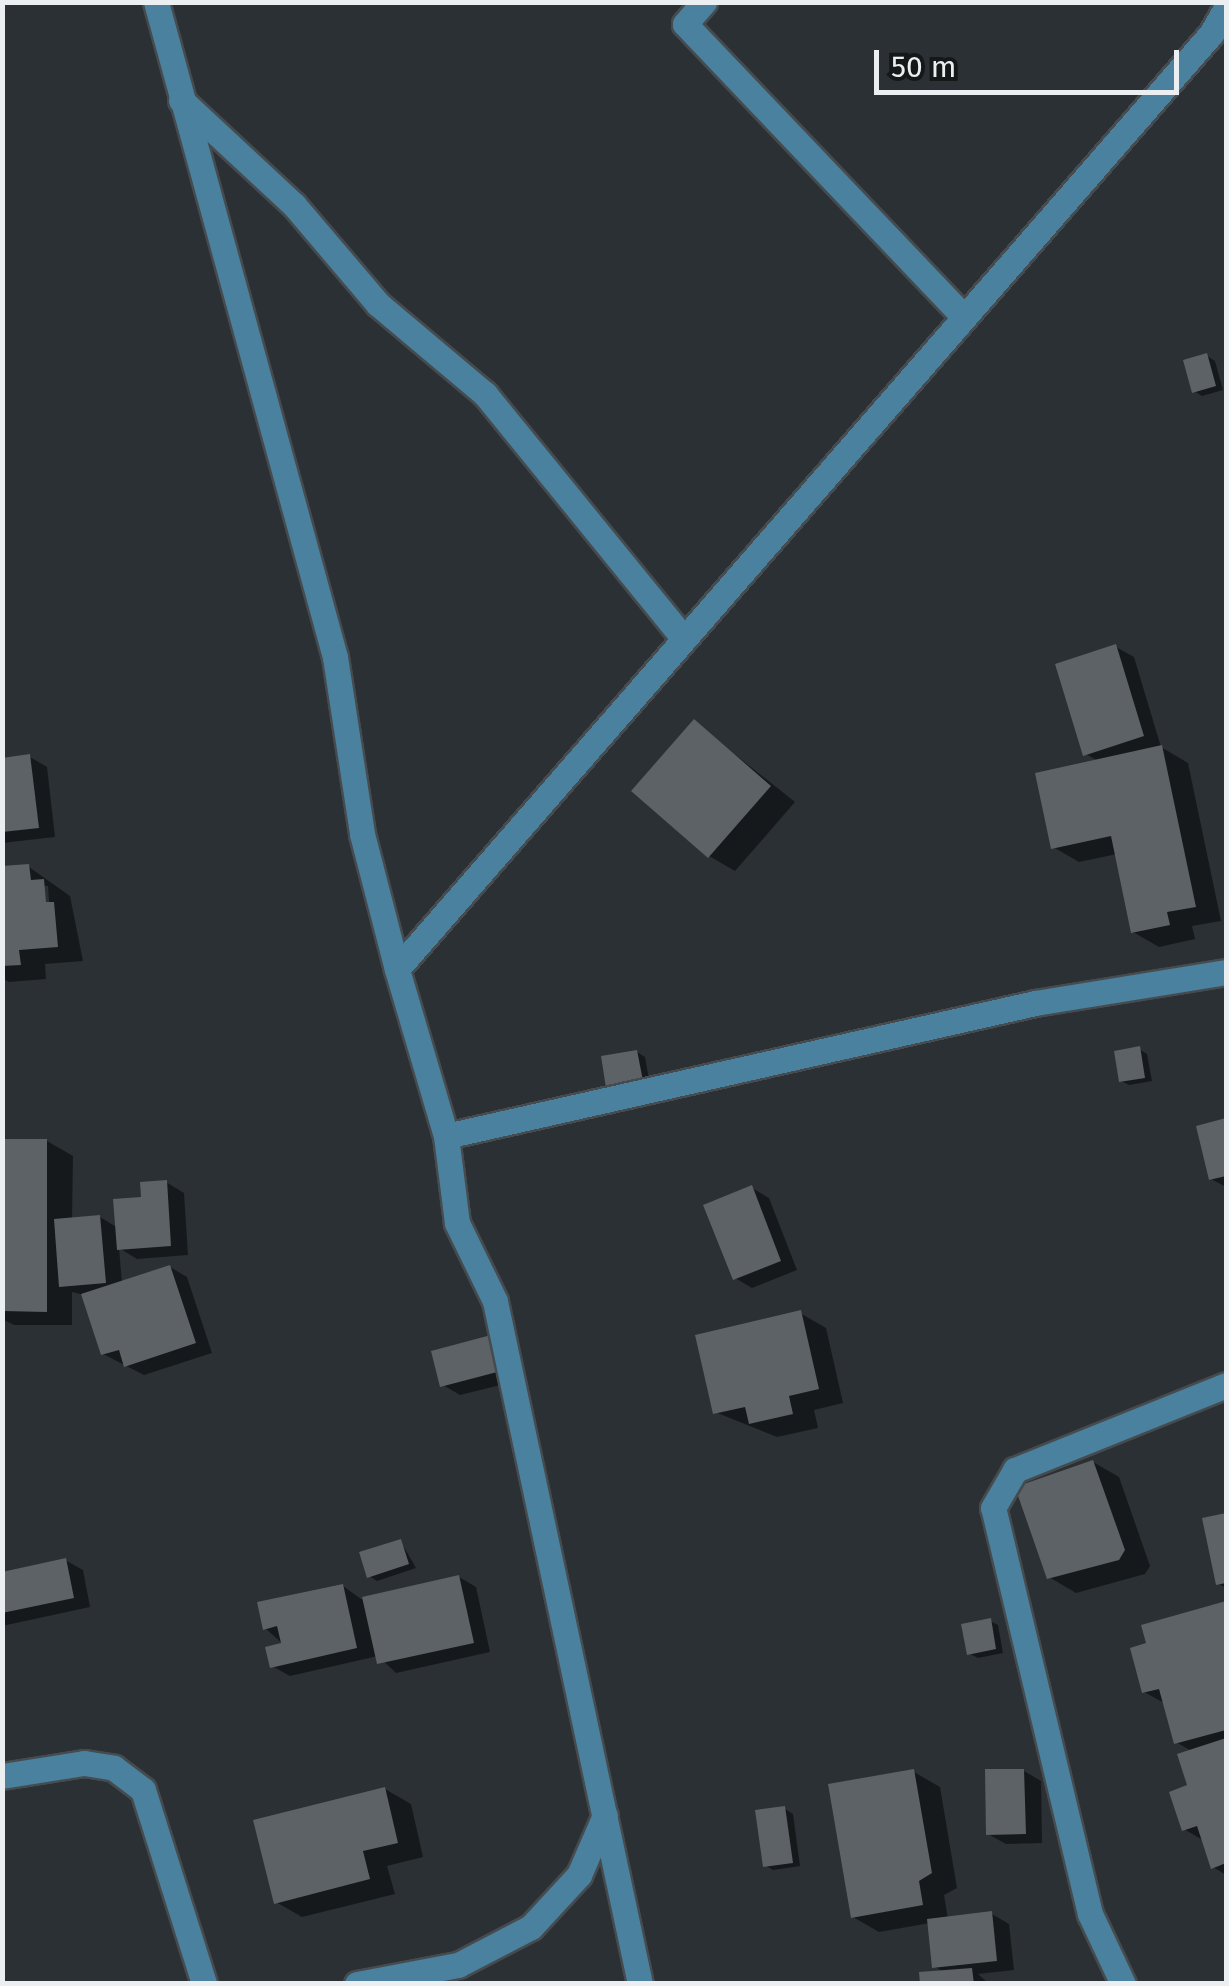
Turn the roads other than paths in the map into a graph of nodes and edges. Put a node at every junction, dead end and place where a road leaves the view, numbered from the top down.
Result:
1 (156, 2) edge
2 (704, 2) edge
3 (1226, 8) edge
4 (1219, 38) edge
5 (180, 100) junction
6 (964, 316) junction
7 (683, 638) junction
8 (397, 969) junction
9 (1226, 972) edge
10 (446, 1136) junction
11 (1226, 1385) edge
12 (2, 1776) edge
13 (605, 1815) junction
14 (204, 1984) edge
15 (357, 1984) edge
16 (640, 1984) edge
17 (1123, 1984) edge

1 - 5 street
2 - 6 street
3 - 4 street
4 - 6 street
5 - 7 street
5 - 8 street
6 - 7 street
7 - 8 street
8 - 10 street
9 - 10 street
10 - 13 street
11 - 17 street
12 - 14 street
13 - 15 street
13 - 16 street

